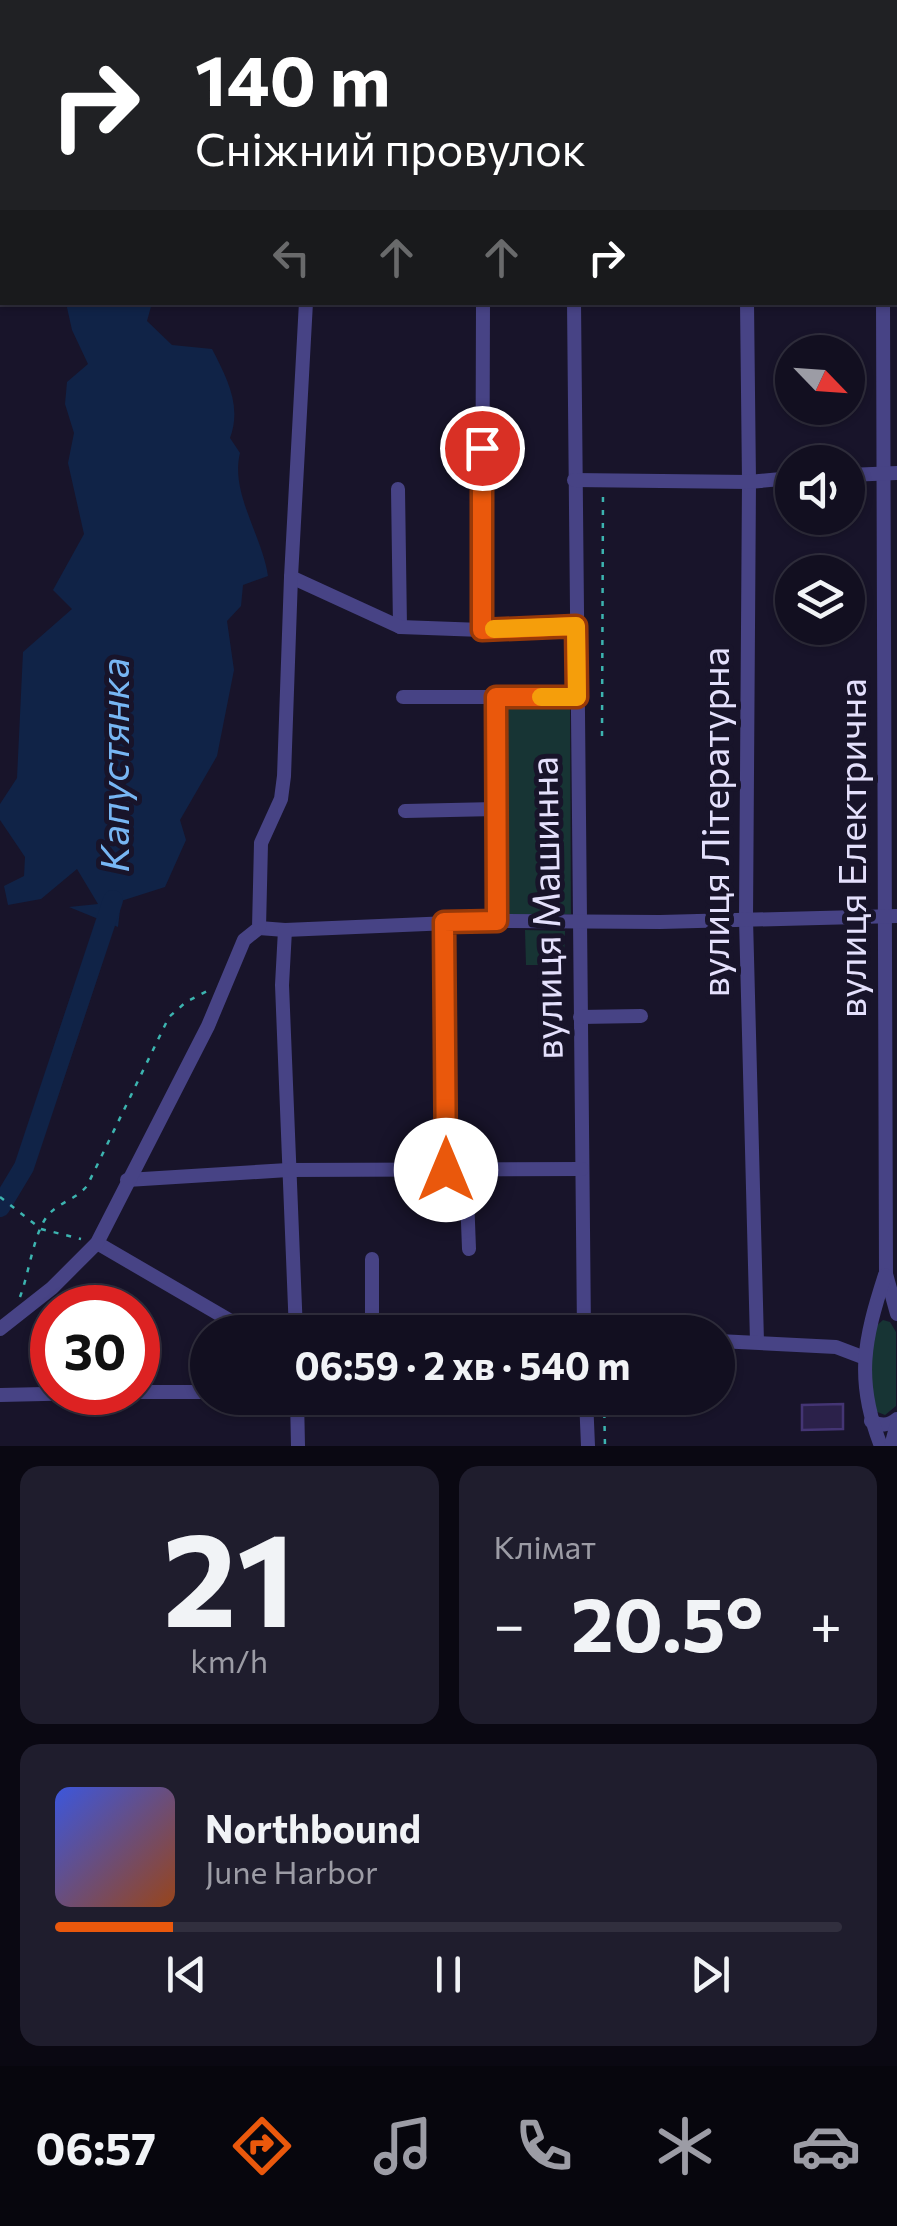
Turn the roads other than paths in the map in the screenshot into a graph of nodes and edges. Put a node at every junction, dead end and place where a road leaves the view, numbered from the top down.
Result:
1 (306, 305) edge
2 (483, 305) edge
3 (574, 305) edge
4 (746, 305) edge
5 (883, 305) edge
6 (890, 473) edge
7 (865, 474) edge
8 (574, 480) junction
9 (775, 480) edge
10 (749, 482) junction
11 (398, 489) dead end
12 (291, 577) junction
13 (576, 626) junction
14 (400, 628) junction
15 (482, 630) junction
16 (403, 697) dead end
17 (496, 697) junction
18 (577, 697) junction
19 (496, 808) junction
20 (405, 811) dead end
21 (892, 916) edge
22 (746, 919) junction
23 (497, 921) junction
24 (578, 921) junction
25 (444, 922) junction
26 (259, 928) junction
27 (284, 930) junction
28 (641, 1016) dead end
29 (580, 1017) junction
30 (466, 1169) junction
31 (582, 1169) junction
32 (288, 1170) junction
33 (446, 1170) junction
34 (128, 1180) junction
35 (97, 1243) junction
36 (468, 1249) dead end
37 (372, 1259) dead end
38 (886, 1274) junction
39 (221, 1315) edge
40 (295, 1315) edge
41 (372, 1315) edge
42 (584, 1315) edge
43 (897, 1317) edge
44 (870, 1320) junction
45 (0, 1329) edge
46 (866, 1340) junction
47 (735, 1342) edge
48 (757, 1342) junction
49 (836, 1347) junction
50 (865, 1358) junction
51 (160, 1392) edge
52 (190, 1392) edge
53 (30, 1394) edge
54 (0, 1395) edge
55 (297, 1415) edge
56 (587, 1415) edge
57 (872, 1421) junction
58 (897, 1422) edge
59 (298, 1446) edge
60 (588, 1446) edge
61 (882, 1446) edge
62 (892, 1446) edge

1 - 12 street
2 - 15 street
3 - 8 street, вулиця Машинна
4 - 10 street, вулиця Літературна
5 - 6 street, вулиця Електрична
6 - 7 street
6 - 21 street, вулиця Електрична
8 - 10 street
8 - 13 street, вулиця Машинна
9 - 10 street
10 - 22 street, вулиця Літературна
11 - 14 street
12 - 14 street
12 - 26 street
13 - 15 street
13 - 18 street, вулиця Машинна
14 - 15 street
16 - 17 street
17 - 18 street
17 - 19 street
18 - 24 street, вулиця Машинна
19 - 20 street
19 - 23 street
21 - 22 street
21 - 38 street, вулиця Електрична
22 - 24 street
22 - 48 street, вулиця Літературна
23 - 24 street
23 - 25 street
24 - 29 street, вулиця Машинна
25 - 27 street
25 - 33 street
26 - 27 street
26 - 34 street
27 - 32 street
28 - 29 street
29 - 31 street, вулиця Машинна
30 - 31 street
30 - 33 street
30 - 36 street
31 - 42 street, вулиця Машинна
32 - 33 street
32 - 34 street
32 - 40 street
34 - 35 street
35 - 39 street
35 - 45 street
37 - 41 street
38 - 43 street, вулиця Електрична
38 - 44 street, вулиця Електрична
43 - 44 street
44 - 46 street, вулиця Електрична
46 - 49 street
46 - 50 street, вулиця Електрична
47 - 48 street
48 - 49 street
49 - 50 street
50 - 57 street, вулиця Електрична
51 - 52 street
53 - 54 street
55 - 59 street
56 - 60 street
57 - 58 street
57 - 61 street, вулиця Електрична
58 - 62 street

